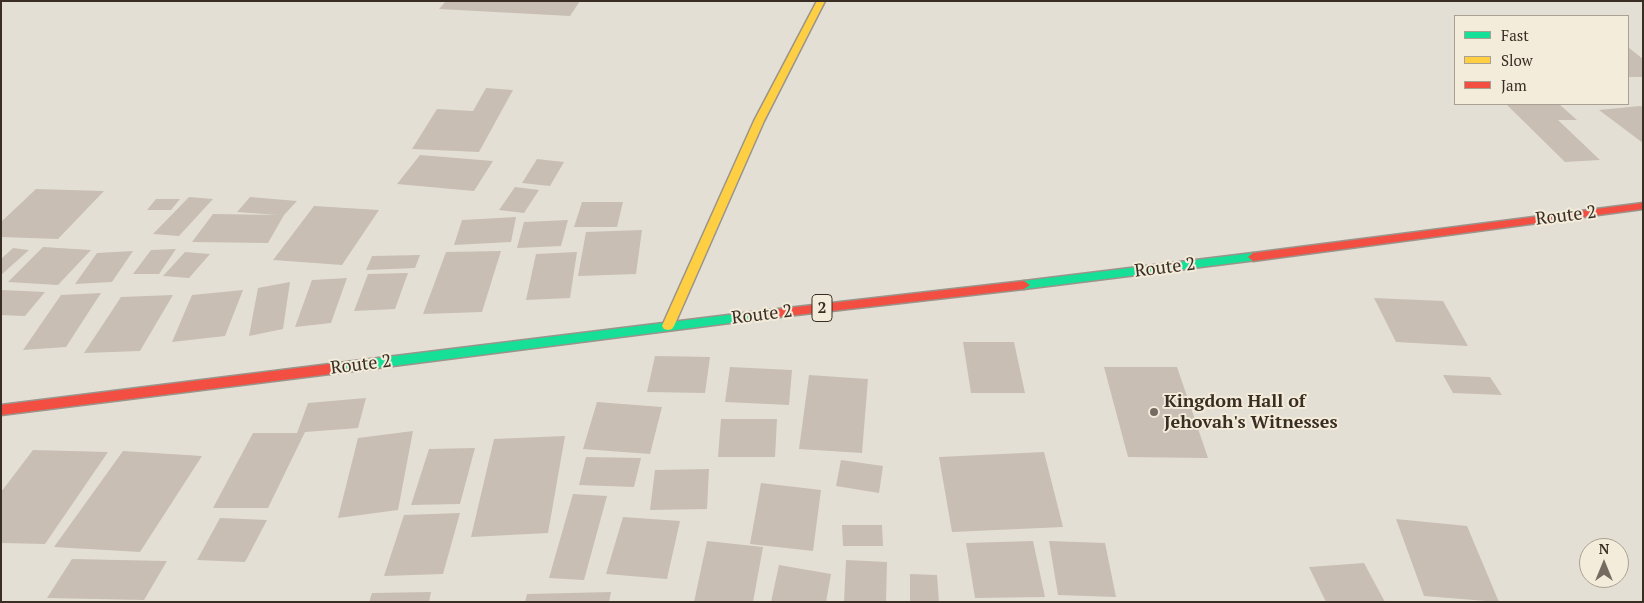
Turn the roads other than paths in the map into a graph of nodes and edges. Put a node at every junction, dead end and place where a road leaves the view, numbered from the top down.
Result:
1 (821, 1) edge
2 (1643, 206) edge
3 (668, 326) junction
4 (1, 410) edge

1 - 3 main road
2 - 3 main road, Route 2 / 2
3 - 4 main road, Route 2 / 2

